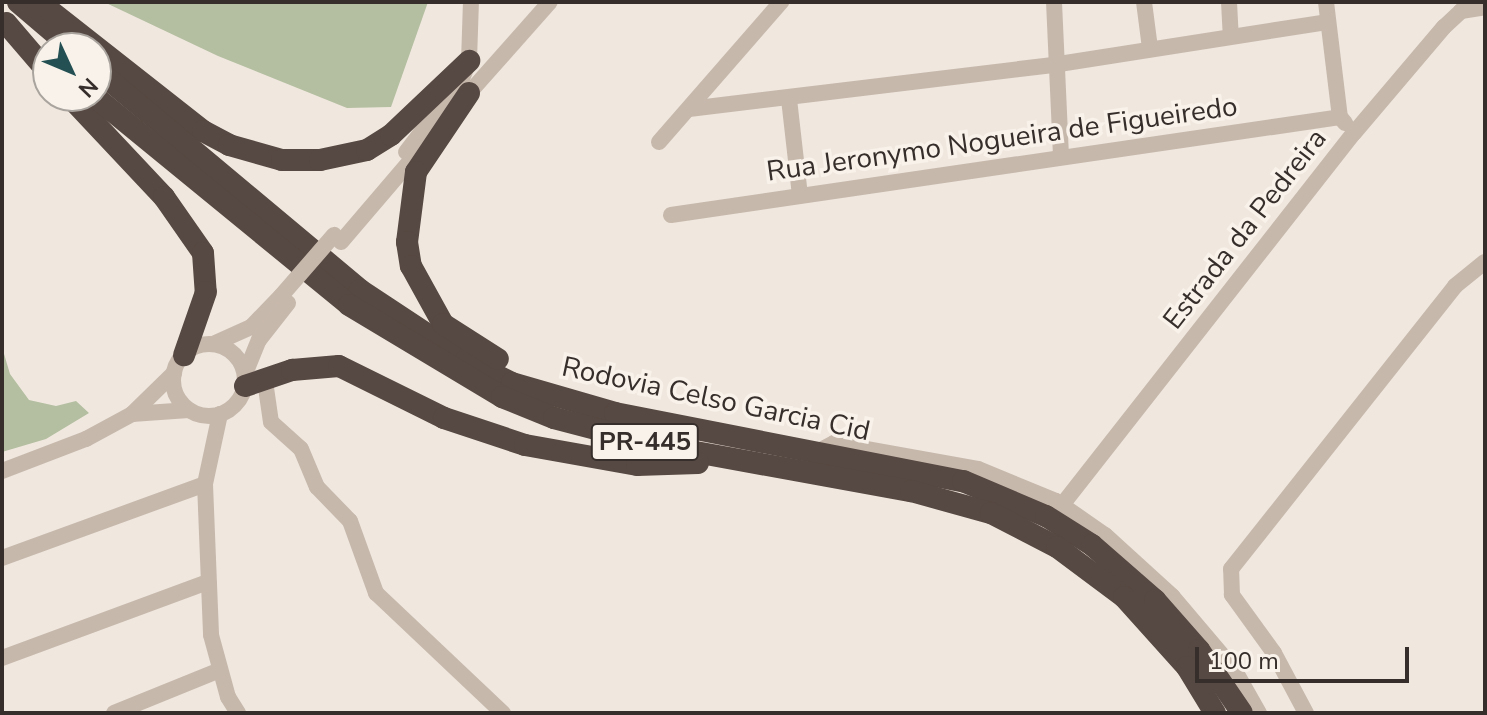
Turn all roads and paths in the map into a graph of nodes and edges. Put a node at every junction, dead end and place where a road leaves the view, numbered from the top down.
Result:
1 (18, 2) edge
2 (39, 2) edge
3 (471, 2) edge
4 (536, 2) edge
5 (550, 2) edge
6 (781, 2) edge
7 (1054, 2) edge
8 (1144, 2) edge
9 (1229, 2) edge
10 (1326, 2) edge
11 (1485, 7) edge
12 (4, 22) edge
13 (1327, 22) junction
14 (531, 23) junction
15 (53, 32) edge
16 (1231, 35) junction
17 (32, 45) edge
18 (1150, 48) junction
19 (32, 54) edge
20 (469, 61) junction
21 (1059, 64) junction
22 (112, 83) edge
23 (469, 93) junction
24 (789, 99) junction
25 (689, 109) junction
26 (112, 111) edge
27 (84, 112) edge
28 (1340, 117) junction
29 (1354, 133) junction
30 (659, 142) dead end
31 (1061, 156) junction
32 (800, 195) junction
33 (671, 215) dead end
34 (338, 238) junction
35 (1485, 262) edge
36 (285, 299) junction
37 (213, 344) junction
38 (179, 364) junction
39 (251, 380) junction
40 (189, 410) junction
41 (615, 413) junction
42 (132, 414) junction
43 (220, 414) junction
44 (817, 452) junction
45 (742, 464) junction
46 (2, 471) edge
47 (205, 484) junction
48 (1062, 505) junction
49 (2, 558) edge
50 (208, 582) junction
51 (2, 658) edge
52 (220, 670) junction
53 (114, 713) edge
54 (238, 713) edge
55 (503, 713) edge
56 (1215, 713) edge
57 (1242, 713) edge
58 (1259, 713) edge
59 (1306, 713) edge

1 - 15 highway
2 - 20 highway
3 - 20 street
4 - 14 street
5 - 14 street
6 - 25 street
7 - 21 street
8 - 18 street
9 - 16 street
10 - 13 street
11 - 29 street, Estrada da Pedreira
12 - 17 highway
12 - 19 highway
13 - 16 street
13 - 28 street
14 - 23 street
16 - 18 street
18 - 21 street
20 - 34 street
21 - 24 street
21 - 31 street
22 - 41 highway, Rodovia Celso Garcia Cid / PR-445
23 - 34 street
23 - 41 highway
24 - 25 street
24 - 32 street
25 - 30 street
26 - 45 highway, Rodovia Celso Garcia Cid / PR-445
27 - 38 highway
28 - 29 street
28 - 31 street, Rua Jeronymo Nogueira de Figueiredo
29 - 48 street, Estrada da Pedreira
31 - 32 street, Rua Jeronymo Nogueira de Figueiredo
32 - 33 street, Rua Jeronymo Nogueira de Figueiredo
34 - 36 street
35 - 59 street
36 - 37 street
36 - 39 street
37 - 38 street
37 - 39 street
38 - 40 street
38 - 42 street
39 - 43 street
39 - 45 highway
39 - 55 street
40 - 42 street
40 - 43 street
41 - 44 highway, Rodovia Celso Garcia Cid / PR-445
42 - 46 street
43 - 47 street
44 - 48 street
44 - 57 highway, Rodovia Celso Garcia Cid / PR-445
45 - 56 highway, Rodovia Celso Garcia Cid / PR-445
47 - 49 street
47 - 50 street
48 - 58 street
50 - 51 street
50 - 52 street
52 - 53 street
52 - 54 street

